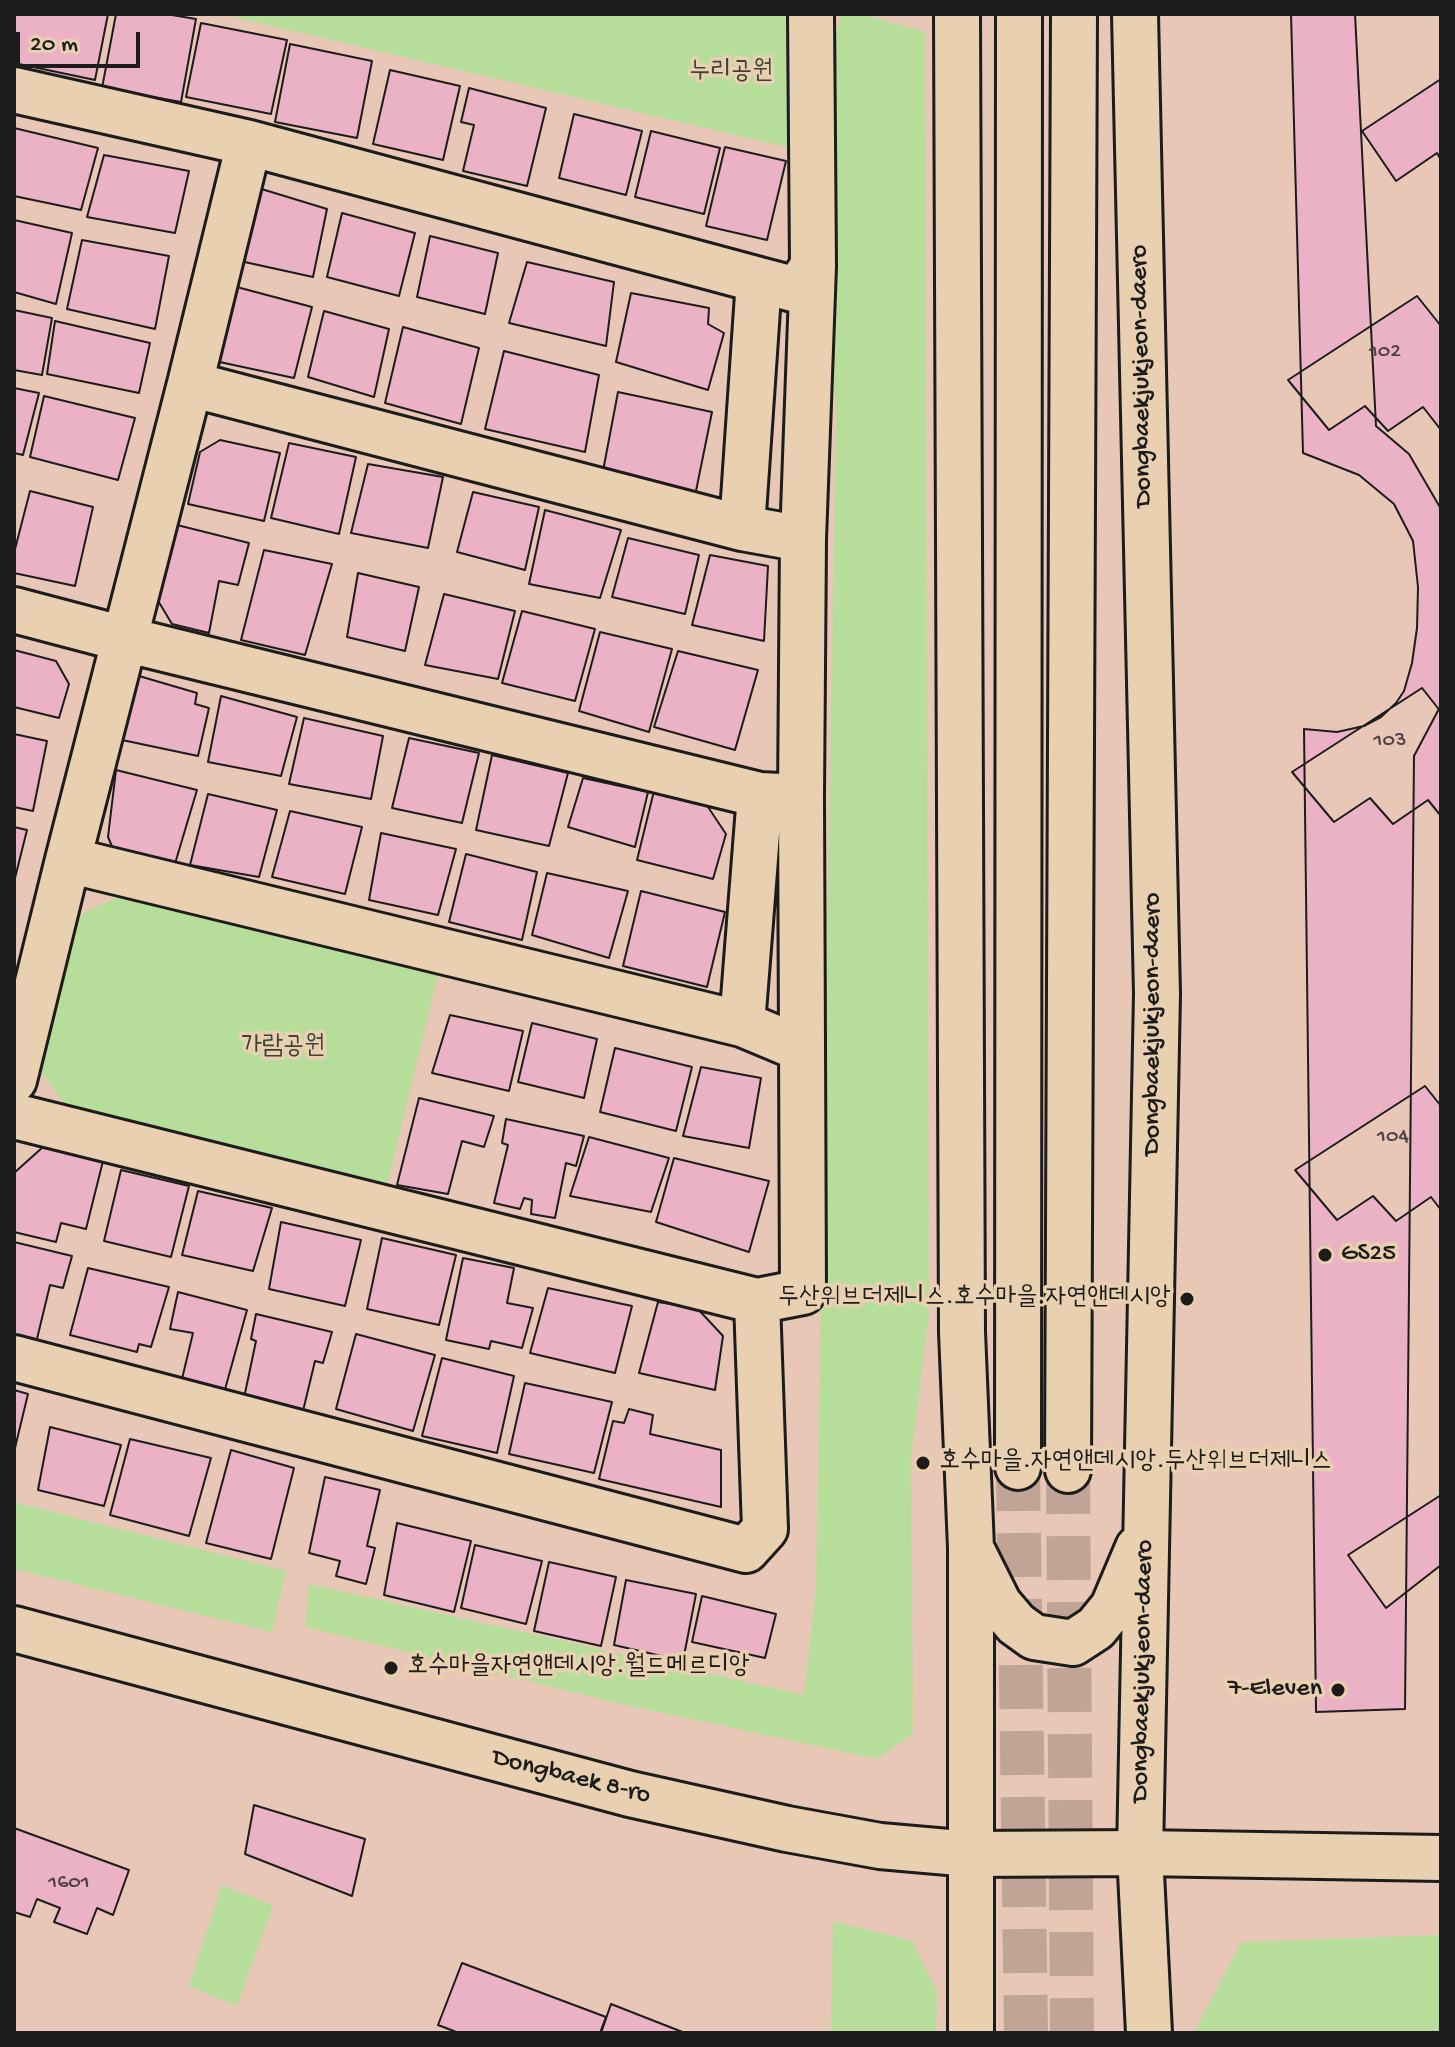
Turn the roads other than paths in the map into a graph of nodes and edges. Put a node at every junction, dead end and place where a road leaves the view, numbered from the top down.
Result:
1 (811, 14) edge
2 (957, 14) edge
3 (1019, 14) edge
4 (1074, 14) edge
5 (1135, 14) edge
6 (14, 90) edge
7 (249, 143) junction
8 (813, 266) junction
9 (759, 280) junction
10 (190, 384) junction
11 (742, 528) junction
12 (803, 539) junction
13 (14, 610) edge
14 (124, 639) junction
15 (781, 796) junction
16 (68, 860) junction
17 (742, 1024) junction
18 (802, 1049) junction
19 (14, 1080) edge
20 (14, 1116) edge
21 (757, 1301) junction
22 (14, 1358) edge
23 (1018, 1467) tunnel mouth
24 (1068, 1470) tunnel mouth
25 (1147, 1528) junction
26 (971, 1548) junction
27 (14, 1629) edge
28 (1140, 1853) junction
29 (971, 1854) junction
30 (1441, 1858) edge
31 (971, 2033) edge
32 (1149, 2033) edge

1 - 8 street
2 - 26 street
3 - 23 street
4 - 24 street
5 - 25 street, Dongbaekjukjeon-daero
6 - 7 street
7 - 9 street
7 - 10 street
8 - 9 street
8 - 12 street
9 - 11 street
10 - 11 street
10 - 14 street
11 - 12 street
12 - 15 street
13 - 14 street
14 - 15 street
14 - 16 street
15 - 17 street
15 - 18 street
16 - 17 street
16 - 19 street
17 - 18 street
18 - 21 street
20 - 21 street
21 - 22 street
25 - 26 street
25 - 28 street, Dongbaekjukjeon-daero
26 - 29 street
27 - 29 street, Dongbaek 8-ro
28 - 29 street, Dongbaek 8-ro
28 - 30 street, Dongbaek 8-ro
28 - 32 street, Dongbaekjukjeon-daero
29 - 31 street

